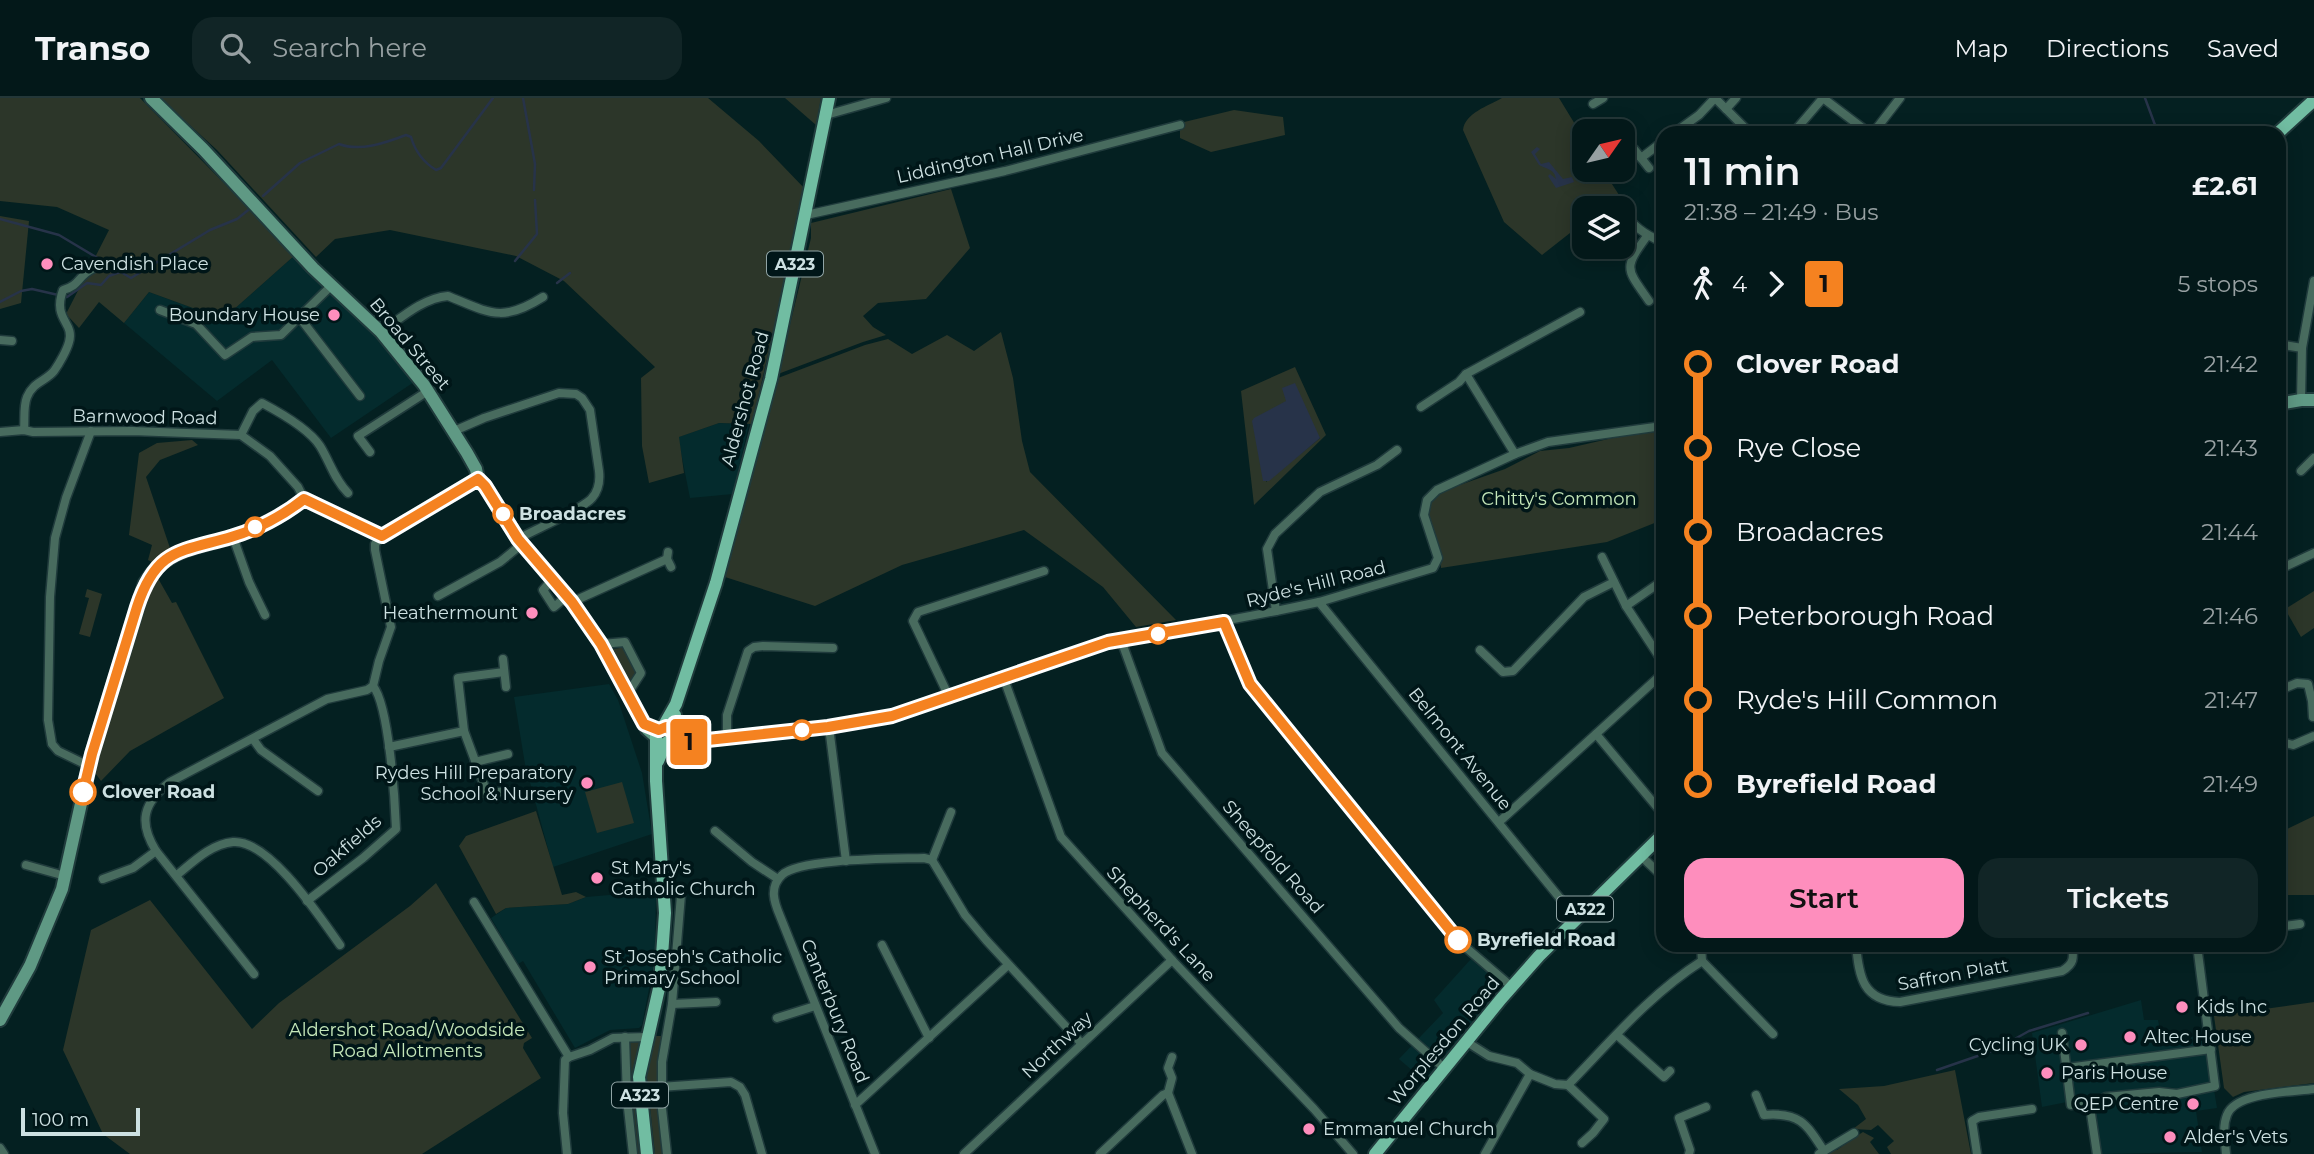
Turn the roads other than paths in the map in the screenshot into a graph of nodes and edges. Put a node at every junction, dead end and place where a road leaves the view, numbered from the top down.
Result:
1 (151, 98) edge
2 (830, 98) edge
3 (886, 98) edge
4 (1602, 98) edge
5 (1715, 98) edge
6 (1736, 98) edge
7 (1823, 98) edge
8 (1900, 98) edge
9 (2314, 100) edge
10 (1593, 104) dead end
11 (1726, 109) junction
12 (826, 115) junction
13 (1180, 125) dead end
14 (1683, 126) edge
15 (1743, 126) edge
16 (1799, 126) edge
17 (1859, 126) edge
18 (1873, 126) edge
19 (2286, 126) edge
20 (1656, 147) edge
21 (1635, 150) edge
22 (1641, 158) junction
23 (1648, 168) dead end
24 (806, 215) junction
25 (1635, 227) edge
26 (1647, 236) junction
27 (1656, 240) edge
28 (94, 268) dead end
29 (2314, 281) edge
30 (332, 285) junction
31 (543, 297) dead end
32 (1649, 301) dead end
33 (2312, 306) edge
34 (160, 310) dead end
35 (1580, 312) dead end
36 (300, 318) junction
37 (381, 332) junction
38 (0, 340) edge
39 (12, 341) dead end
40 (2286, 345) edge
41 (2302, 348) junction
42 (1466, 374) junction
43 (428, 390) junction
44 (359, 396) dead end
45 (2308, 400) edge
46 (2286, 403) edge
47 (1421, 407) dead end
48 (1656, 427) edge
49 (24, 430) junction
50 (91, 431) junction
51 (454, 431) junction
52 (0, 432) edge
53 (241, 435) junction
54 (1397, 450) dead end
55 (370, 452) dead end
56 (1514, 454) junction
57 (2314, 458) edge
58 (2301, 471) dead end
59 (478, 479) junction
60 (348, 493) dead end
61 (304, 499) junction
62 (382, 536) junction
63 (233, 537) junction
64 (520, 542) junction
65 (2314, 553) edge
66 (1602, 557) dead end
67 (669, 559) dead end
68 (2286, 566) edge
69 (1044, 571) dead end
70 (1614, 582) junction
71 (1656, 585) edge
72 (438, 596) dead end
73 (569, 599) junction
74 (1319, 601) junction
75 (1626, 606) junction
76 (1276, 611) junction
77 (265, 615) dead end
78 (1224, 622) junction
79 (1121, 640) junction
80 (601, 644) junction
81 (833, 648) dead end
82 (1480, 650) dead end
83 (1656, 652) edge
84 (503, 659) dead end
85 (504, 672) junction
86 (1004, 679) junction
87 (1656, 679) edge
88 (373, 686) junction
89 (506, 687) dead end
90 (2286, 688) edge
91 (628, 693) junction
92 (950, 699) junction
93 (2313, 717) edge
94 (828, 727) junction
95 (464, 731) junction
96 (1596, 734) junction
97 (664, 735) junction
98 (2314, 736) edge
99 (727, 738) junction
100 (253, 739) junction
101 (2286, 743) edge
102 (388, 747) junction
103 (508, 754) dead end
104 (475, 762) junction
105 (89, 766) junction
106 (318, 791) dead end
107 (507, 791) dead end
108 (487, 793) junction
109 (466, 796) dead end
110 (1656, 806) edge
111 (951, 812) dead end
112 (1499, 822) junction
113 (715, 831) dead end
114 (1656, 841) edge
115 (156, 851) junction
116 (1640, 856) junction
117 (932, 860) junction
118 (846, 861) junction
119 (26, 865) dead end
120 (1656, 871) edge
121 (177, 874) junction
122 (65, 876) junction
123 (103, 878) dead end
124 (778, 879) junction
125 (681, 895) dead end
126 (307, 901) junction
127 (474, 902) dead end
128 (1576, 918) junction
129 (2300, 924) dead end
130 (2286, 926) edge
131 (340, 945) dead end
132 (881, 945) dead end
133 (1701, 952) edge
134 (1857, 952) edge
135 (2073, 952) edge
136 (2198, 952) edge
137 (1172, 960) junction
138 (1702, 961) junction
139 (1008, 965) junction
140 (254, 974) dead end
141 (1512, 987) junction
142 (716, 1002) dead end
143 (672, 1004) junction
144 (815, 1006) junction
145 (777, 1018) dead end
146 (0, 1020) edge
147 (2062, 1033) dead end
148 (1773, 1034) dead end
149 (1617, 1035) junction
150 (625, 1037) junction
151 (647, 1037) junction
152 (929, 1038) junction
153 (1467, 1042) junction
154 (1082, 1044) junction
155 (2211, 1049) junction
156 (569, 1057) junction
157 (1172, 1057) dead end
158 (1444, 1068) junction
159 (2067, 1068) junction
160 (1670, 1071) dead end
161 (1530, 1074) junction
162 (1568, 1085) junction
163 (660, 1087) junction
164 (2314, 1089) edge
165 (1168, 1093) junction
166 (1756, 1096) dead end
167 (855, 1105) junction
168 (1706, 1107) dead end
169 (2090, 1107) junction
170 (2032, 1109) dead end
171 (1854, 1133) dead end
172 (1581, 1143) dead end
173 (0, 1148) edge
174 (1822, 1152) edge
175 (4, 1154) edge
176 (567, 1154) edge
177 (633, 1154) edge
178 (647, 1154) edge
179 (667, 1154) edge
180 (762, 1154) edge
181 (875, 1154) edge
182 (964, 1154) edge
183 (1100, 1154) edge
184 (1192, 1154) edge
185 (1353, 1154) edge
186 (1375, 1154) edge
187 (1485, 1154) edge
188 (1689, 1154) edge
189 (1977, 1154) edge
190 (2097, 1154) edge
191 (2226, 1154) edge

1 - 30 street, Broad Street
2 - 12 main road, Aldershot Road / A323
3 - 12 street
4 - 10 street
5 - 11 street
5 - 14 street
6 - 11 street
7 - 16 street
7 - 17 street
8 - 18 street
9 - 19 main road
11 - 15 street
12 - 24 main road, Aldershot Road / A323
13 - 24 street, Liddington Hall Drive
20 - 22 street
21 - 22 street
22 - 23 street
24 - 97 main road, Aldershot Road / A323
25 - 26 street
26 - 27 street
26 - 32 street
28 - 49 street
29 - 33 street
30 - 36 street
30 - 37 street, Broad Street
31 - 37 street
33 - 41 street
34 - 36 street
35 - 42 street
36 - 44 street
37 - 43 street, Broad Street
38 - 39 street
40 - 41 street
41 - 45 street
42 - 47 street
42 - 56 street
43 - 51 street, Broad Street
43 - 55 street
45 - 46 street
48 - 56 street, Ryde's Hill Road
49 - 50 street, Barnwood Road
49 - 52 street, Barnwood Road
50 - 53 street, Barnwood Road
50 - 105 street
51 - 59 street, Broad Street
51 - 64 street
53 - 60 street
53 - 61 street, Barnwood Road
54 - 76 street
56 - 74 street, Ryde's Hill Road
57 - 58 street
59 - 62 street
59 - 64 street, Broad Street
61 - 62 street
61 - 63 street
62 - 88 street
63 - 77 street
63 - 105 street
64 - 72 street
64 - 73 street, Broad Street
65 - 68 street
66 - 70 street
67 - 73 street
69 - 92 street
70 - 75 street
70 - 82 street
71 - 75 street
73 - 80 street, Broad Street
74 - 76 street, Ryde's Hill Road
74 - 112 street, Belmont Avenue
75 - 83 street
76 - 78 street, Ryde's Hill Road
78 - 79 street, Ryde's Hill Road
78 - 141 street
79 - 86 street, Ryde's Hill Road
79 - 158 street, Sheepfold Road
80 - 91 street, Broad Street
80 - 91 street
81 - 99 street
84 - 85 street
85 - 89 street
85 - 95 street
86 - 92 street, Ryde's Hill Road
86 - 137 street, Shepherd's Lane
87 - 96 street
88 - 100 street
88 - 102 street, Oakfields
90 - 93 street
91 - 97 street, Broad Street
92 - 94 street, Ryde's Hill Road
94 - 99 street, Ryde's Hill Road
94 - 118 street
95 - 102 street
95 - 104 street
96 - 110 street
96 - 112 street
97 - 99 street, Ryde's Hill Road
97 - 151 main road, Aldershot Road / A323
98 - 101 street
100 - 106 street
100 - 115 street
102 - 126 street, Oakfields
103 - 104 street
104 - 108 street
105 - 122 street
107 - 108 street
108 - 109 street
111 - 117 street
112 - 128 street, Belmont Avenue
113 - 124 street
114 - 116 main road, Worplesdon Road / A322
115 - 121 street
115 - 123 street
116 - 120 street
116 - 128 main road, Worplesdon Road / A322
117 - 118 street
117 - 139 street
118 - 124 street
119 - 122 street
121 - 126 street, Oakfields
121 - 140 street
122 - 146 street
124 - 144 street, Canterbury Road
125 - 143 street
126 - 131 street, Oakfields
127 - 156 street
128 - 141 main road, Worplesdon Road / A322
129 - 130 street
132 - 152 street
133 - 138 street
134 - 135 street, Saffron Platt
136 - 155 street
137 - 154 street, Northway
137 - 185 street, Shepherd's Lane
138 - 148 street
138 - 149 street
139 - 152 street
139 - 154 street
141 - 153 main road, Worplesdon Road / A322
142 - 143 street
143 - 163 street
144 - 145 street
144 - 167 street, Canterbury Road
147 - 159 street
149 - 160 street
149 - 162 street
150 - 151 street
150 - 156 street
150 - 177 street
151 - 178 main road, Aldershot Road / A323
152 - 167 street
153 - 158 main road, Worplesdon Road / A322
153 - 161 street
154 - 182 street, Northway
155 - 159 street
155 - 169 street
156 - 176 street
157 - 165 street
158 - 186 main road, Worplesdon Road / A322
159 - 169 street
161 - 162 street
161 - 187 street
162 - 172 street
163 - 179 street
163 - 180 street
164 - 191 street
165 - 183 street
165 - 184 street
166 - 174 street
167 - 181 street, Canterbury Road
168 - 188 street
169 - 190 street
170 - 189 street
171 - 174 street
173 - 175 street

